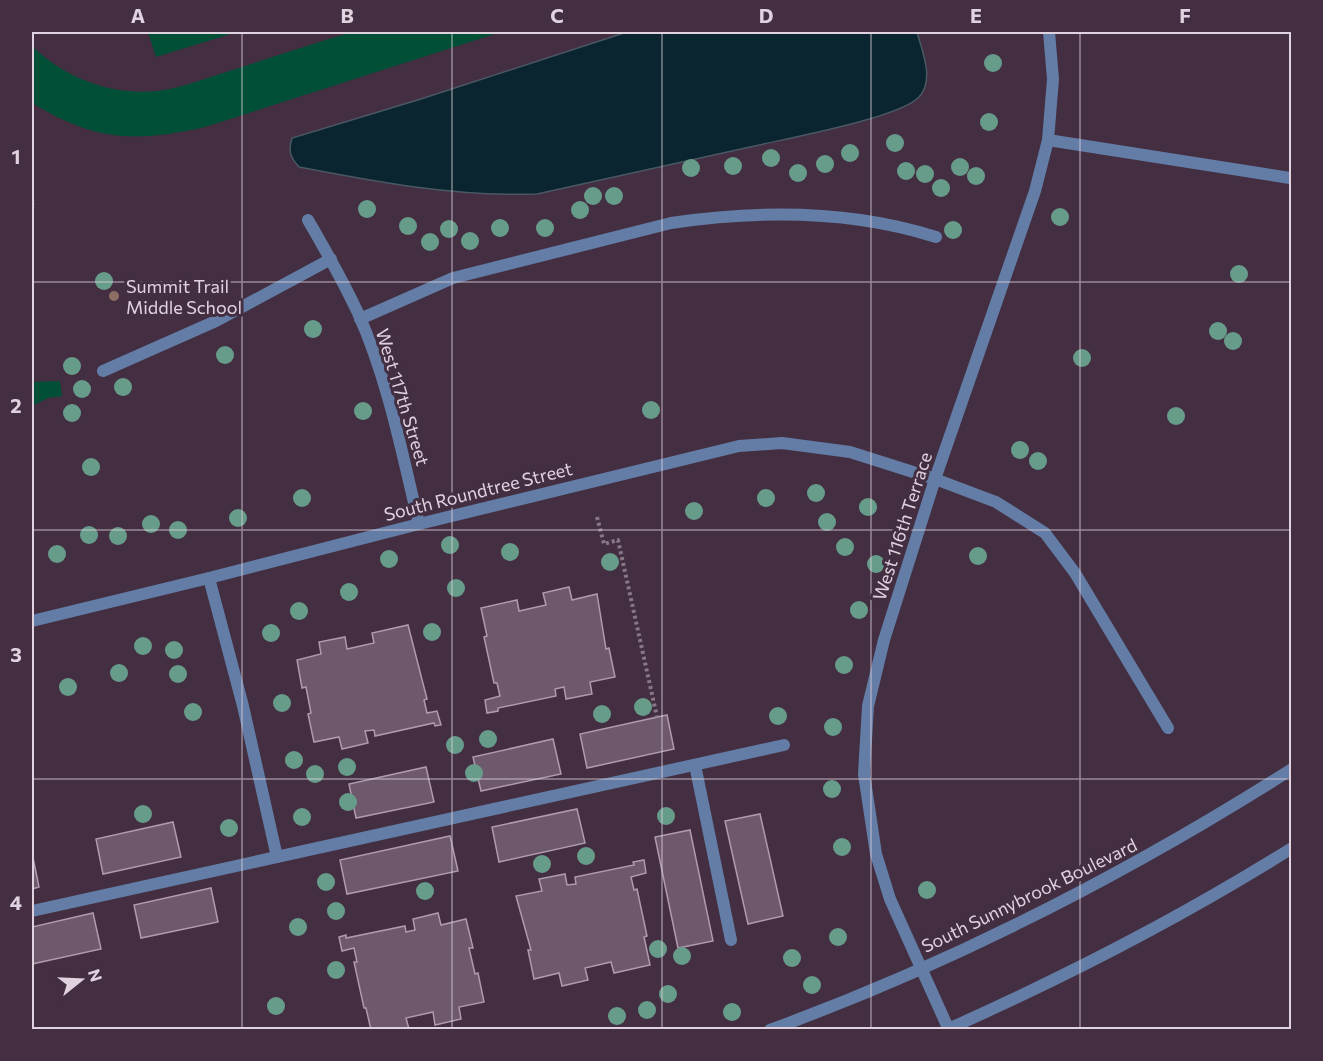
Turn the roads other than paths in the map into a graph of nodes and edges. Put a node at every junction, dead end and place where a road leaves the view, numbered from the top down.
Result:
1 (1049, 32) edge
2 (1048, 140) junction
3 (1290, 178) dead end
4 (308, 220) dead end
5 (936, 237) dead end
6 (331, 259) junction
7 (360, 319) junction
8 (104, 370) dead end
9 (935, 479) junction
10 (419, 524) junction
11 (209, 578) junction
12 (32, 621) edge
13 (1168, 728) dead end
14 (784, 745) dead end
15 (695, 765) junction
16 (1292, 769) edge
17 (1292, 848) edge
18 (277, 856) junction
19 (32, 911) edge
20 (731, 940) dead end
21 (920, 968) junction
22 (770, 1029) edge
23 (948, 1029) edge

1 - 2 street, West 116th Terrace
2 - 3 street
2 - 9 street, West 116th Terrace
4 - 6 street, West 117th Street
5 - 7 street
6 - 7 street, West 117th Street
6 - 8 street
7 - 10 street, West 117th Street
9 - 10 street, South Roundtree Street
9 - 13 street, South Roundtree Street
9 - 21 street, West 116th Terrace
10 - 11 street, South Roundtree Street
11 - 12 street, South Roundtree Street
11 - 18 street
14 - 15 street
15 - 18 street
15 - 20 street
16 - 21 street, South Sunnybrook Boulevard
17 - 23 street
18 - 19 street
21 - 22 street, South Sunnybrook Boulevard
21 - 23 street, West 116th Terrace

